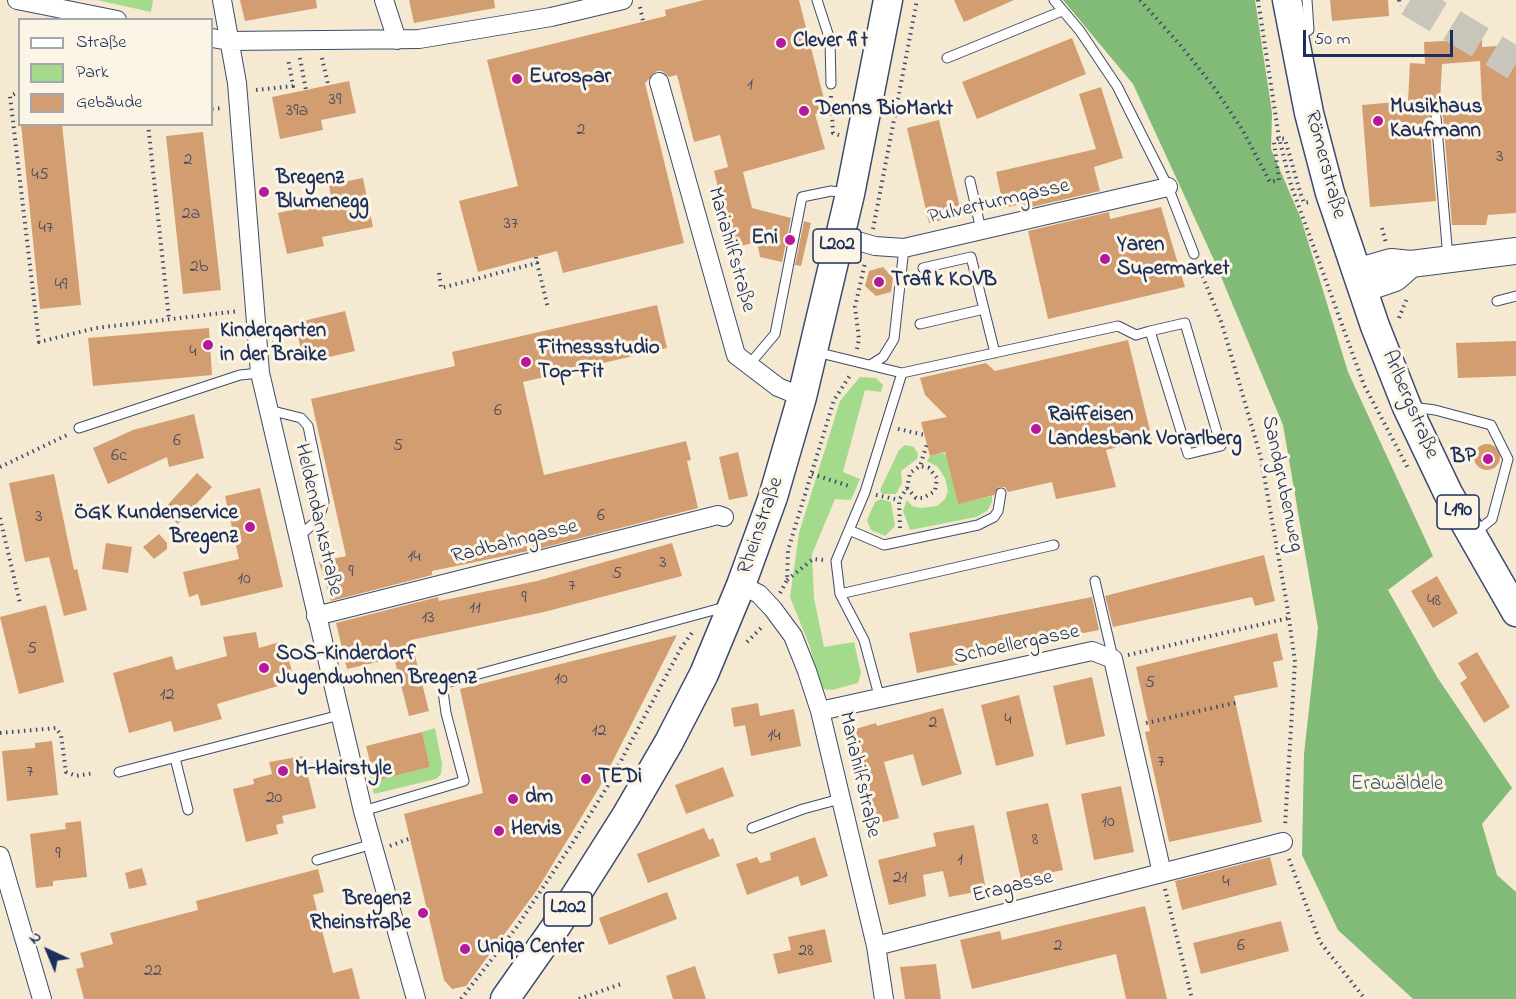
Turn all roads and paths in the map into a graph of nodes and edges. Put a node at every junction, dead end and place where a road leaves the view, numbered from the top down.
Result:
1 (17, 0) edge
2 (222, 0) edge
3 (384, 0) edge
4 (623, 0) edge
5 (817, 0) edge
6 (888, 0) edge
7 (917, 0) edge
8 (1054, 0) edge
9 (1140, 0) edge
10 (1287, 0) edge
11 (1307, 0) edge
12 (1400, 0) edge
13 (1400, 6) dead end
14 (1062, 11) junction
15 (107, 18) edge
16 (220, 39) edge
17 (1295, 39) junction
18 (291, 40) junction
19 (319, 40) junction
20 (397, 40) junction
21 (947, 58) dead end
22 (659, 82) dead end
23 (328, 84) dead end
24 (831, 84) joint
25 (306, 90) dead end
26 (18, 92) edge
27 (238, 92) junction
28 (1436, 117) dead end
29 (148, 126) edge
30 (861, 142) junction
31 (970, 181) dead end
32 (1168, 187) junction
33 (850, 194) junction
34 (1310, 202) dead end
35 (875, 221) dead end
36 (981, 231) junction
37 (840, 236) junction
38 (903, 248) junction
39 (1516, 251) edge
40 (1194, 254) joint
41 (536, 257) dead end
42 (1448, 258) junction
43 (537, 263) junction
44 (923, 268) dead end
45 (863, 271) dead end
46 (439, 273) dead end
47 (1359, 280) junction
48 (1516, 296) edge
49 (1497, 301) dead end
50 (548, 308) dead end
51 (984, 309) junction
52 (247, 310) dead end
53 (169, 319) junction
54 (920, 324) dead end
55 (1150, 331) junction
56 (859, 339) dead end
57 (812, 351) junction
58 (995, 353) junction
59 (873, 364) junction
60 (748, 366) junction
61 (260, 373) junction
62 (902, 373) junction
63 (850, 376) dead end
64 (802, 397) junction
65 (1407, 407) junction
66 (269, 410) junction
67 (885, 427) junction
68 (79, 428) joint
69 (924, 435) dead end
70 (927, 444) dead end
71 (920, 466) junction
72 (0, 467) edge
73 (907, 488) junction
74 (1001, 493) dead end
75 (724, 517) dead end
76 (0, 518) edge
77 (849, 530) junction
78 (1472, 536) junction
79 (298, 537) junction
80 (903, 541) junction
81 (1054, 545) dead end
82 (836, 561) junction
83 (787, 580) junction
84 (1095, 581) dead end
85 (781, 592) dead end
86 (840, 594) junction
87 (738, 595) junction
88 (20, 603) dead end
89 (1516, 612) edge
90 (316, 616) junction
91 (1289, 618) junction
92 (702, 620) dead end
93 (762, 628) dead end
94 (747, 642) dead end
95 (1113, 659) junction
96 (880, 699) junction
97 (1239, 702) dead end
98 (820, 711) junction
99 (340, 715) junction
100 (1130, 727) junction
101 (0, 733) edge
102 (175, 758) junction
103 (119, 772) dead end
104 (94, 773) dead end
105 (607, 787) junction
106 (599, 788) dead end
107 (840, 799) junction
108 (188, 810) dead end
109 (363, 811) junction
110 (752, 828) dead end
111 (1283, 842) junction
112 (373, 843) junction
113 (0, 855) edge
114 (317, 860) dead end
115 (1162, 873) junction
116 (876, 946) junction
117 (621, 984) dead end
118 (42, 999) edge
119 (416, 999) edge
120 (461, 999) edge
121 (505, 999) edge
122 (579, 999) edge
123 (884, 999) edge
124 (1192, 999) edge
125 (1365, 999) edge

1 - 15 street
2 - 16 street, Heldendankstraße
3 - 20 street
4 - 20 street
5 - 24 lane
6 - 30 main road, Rheinstraße / L202
7 - 35 path
8 - 14 lane
9 - 34 path
10 - 17 main road, Römerstraße / L190
11 - 17 lane
12 - 13 path
14 - 21 lane
14 - 32 lane
16 - 18 street
16 - 27 street, Heldendankstraße
17 - 47 main road, Römerstraße / L190
18 - 19 street
18 - 25 path
18 - 27 path
19 - 20 street
19 - 23 path
22 - 60 street, Mariahilfstraße
24 - 30 path
26 - 53 path
27 - 61 street, Heldendankstraße
28 - 42 lane
29 - 53 path
30 - 33 main road, Rheinstraße / L202
31 - 36 lane
32 - 36 street, Pulverturmgasse
32 - 40 lane
33 - 37 main road, Rheinstraße / L202
33 - 60 lane
36 - 38 street, Pulverturmgasse
37 - 38 street, Pulverturmgasse
37 - 57 main road, Rheinstraße / L202
38 - 59 lane
39 - 42 main road
40 - 91 path, Sandgrubenweg
41 - 43 path
42 - 47 main road
43 - 46 path
43 - 50 path
44 - 51 lane
45 - 56 path
47 - 65 main road, Arlbergstraße / L190
48 - 49 lane
51 - 54 lane
51 - 58 lane
52 - 53 path
55 - 55 lane
55 - 58 lane
57 - 59 lane
57 - 64 main road, Rheinstraße / L202
58 - 62 lane
59 - 62 lane
60 - 64 street, Mariahilfstraße
61 - 66 street, Heldendankstraße
61 - 68 lane
62 - 67 lane
63 - 83 path
64 - 87 main road, Rheinstraße / L202
65 - 78 main road, Arlbergstraße / L190
65 - 78 lane
66 - 79 street, Heldendankstraße
66 - 79 lane
67 - 69 path
67 - 77 lane
68 - 72 path
70 - 71 path
71 - 73 path
71 - 73 path
73 - 80 path
74 - 80 lane
75 - 90 street, Radbahngasse
76 - 88 path
77 - 80 lane
77 - 82 lane
78 - 89 main road, Arlbergstraße / L190
79 - 90 street, Heldendankstraße
81 - 86 lane
82 - 83 path
82 - 86 lane
83 - 85 path
84 - 95 lane
86 - 96 lane
87 - 98 street, Mariahilfstraße
87 - 109 lane
87 - 121 main road, Rheinstraße / L202
90 - 99 street, Heldendankstraße
91 - 95 path
91 - 111 path, Sandgrubenweg
92 - 105 path
93 - 94 path
95 - 96 street, Schoellergasse
95 - 100 street
96 - 98 street, Schoellergasse
97 - 100 path
98 - 107 street, Mariahilfstraße
99 - 102 lane
99 - 109 street, Heldendankstraße
100 - 115 street
101 - 104 path
102 - 103 lane
102 - 108 lane
105 - 106 path
105 - 120 path
107 - 110 lane
107 - 116 street, Mariahilfstraße
109 - 112 street, Heldendankstraße
111 - 115 street, Eragasse
111 - 125 path, Sandgrubenweg
112 - 114 lane
112 - 119 street, Heldendankstraße
113 - 118 street
115 - 116 street, Eragasse
115 - 124 path
116 - 123 street, Mariahilfstraße
117 - 122 path

